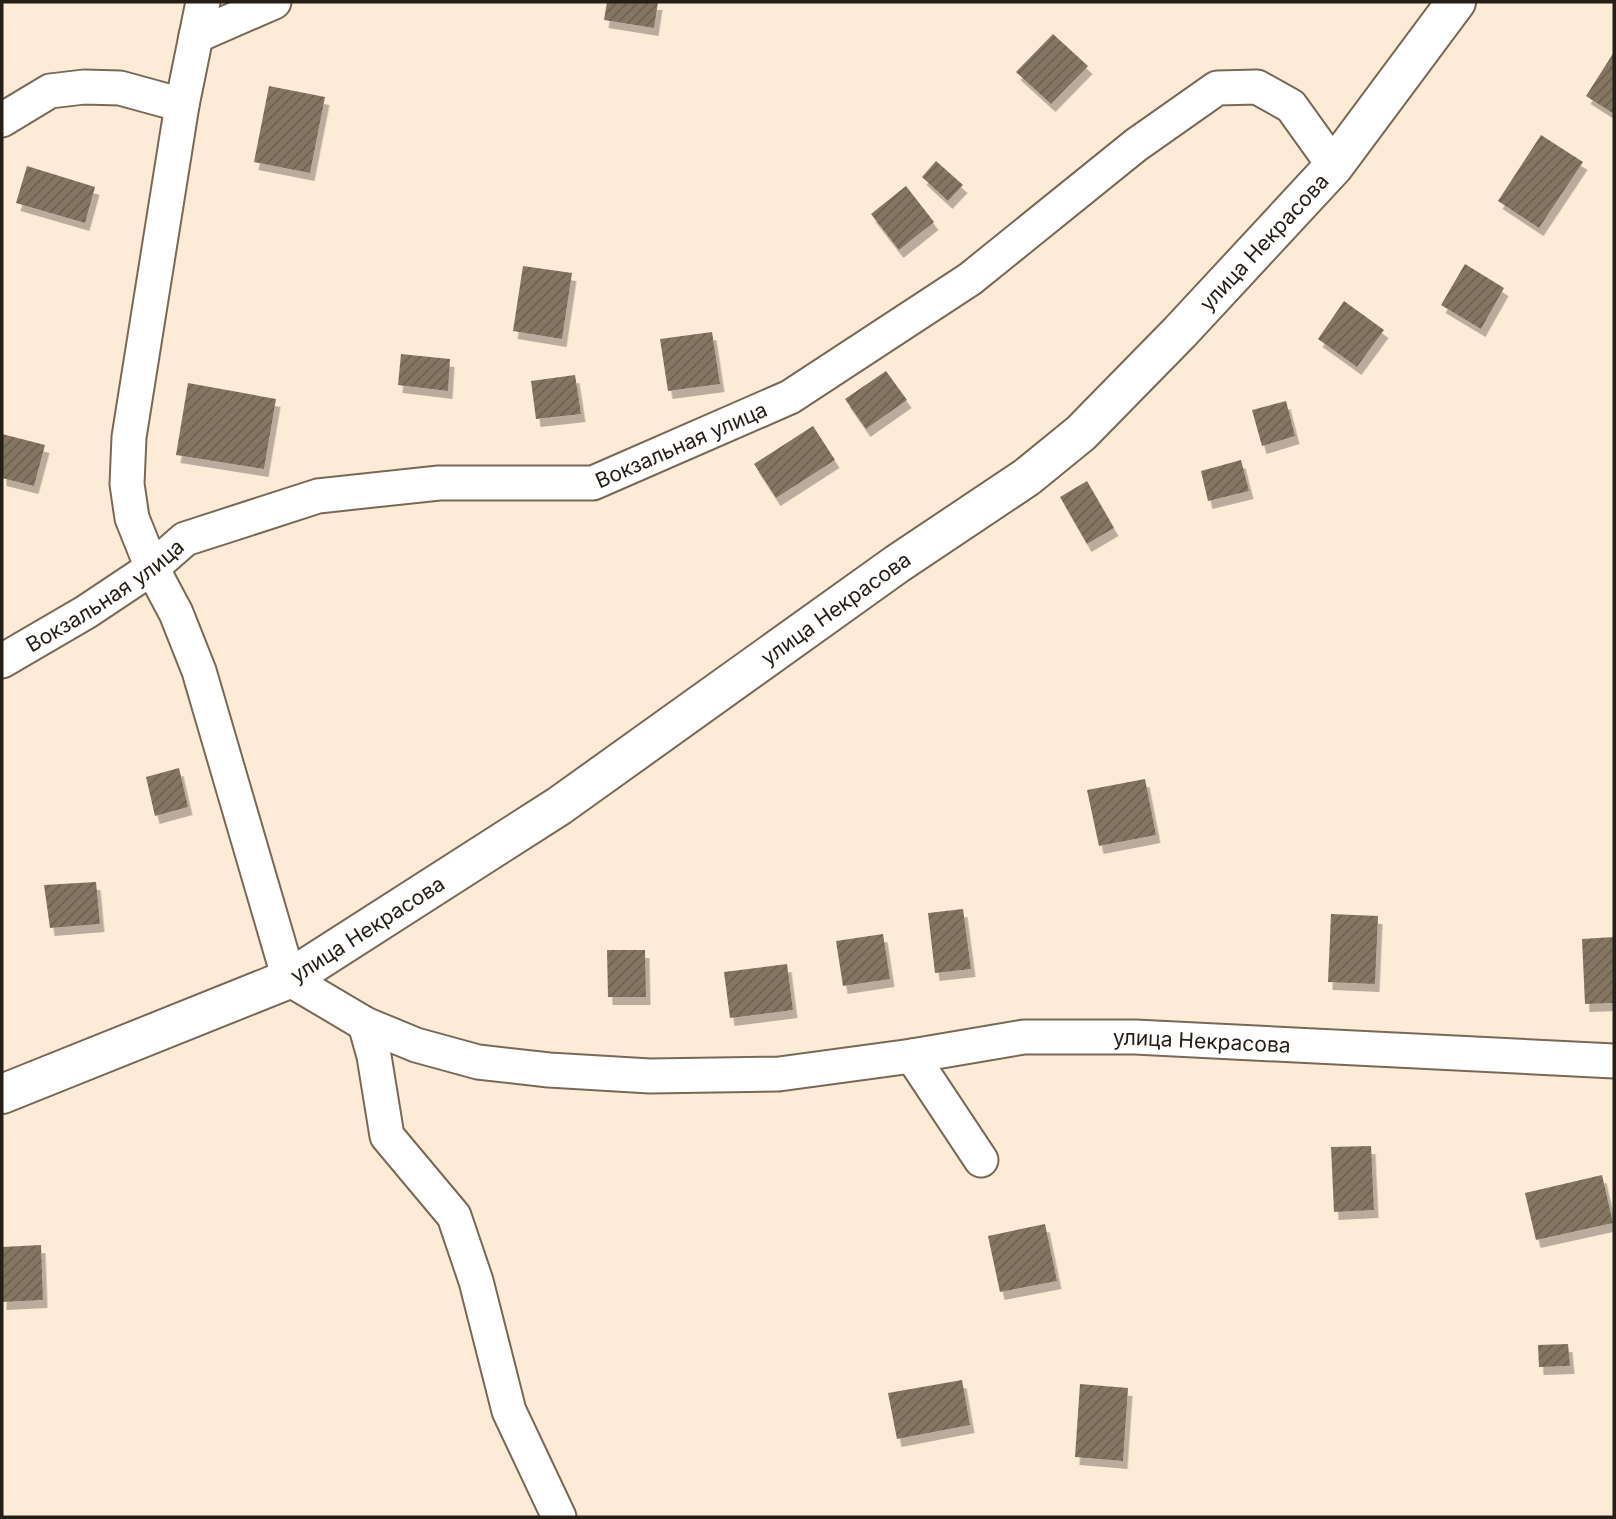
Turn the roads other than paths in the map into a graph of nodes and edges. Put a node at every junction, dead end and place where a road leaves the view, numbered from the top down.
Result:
1 (203, 2) edge
2 (274, 2) edge
3 (1456, 2) edge
4 (196, 36) junction
5 (182, 105) junction
6 (2, 120) edge
7 (1334, 166) junction
8 (152, 568) junction
9 (2, 661) edge
10 (289, 979) junction
11 (365, 1024) junction
12 (912, 1056) junction
13 (1614, 1061) edge
14 (2, 1094) edge
15 (981, 1160) dead end
16 (559, 1517) edge

1 - 4 street
2 - 4 street
3 - 7 main road, улица Некрасова
4 - 5 street
5 - 6 street
5 - 8 street
7 - 8 street, Вокзальная улица
7 - 10 main road, улица Некрасова
8 - 9 street, Вокзальная улица
8 - 10 street
10 - 11 street, улица Некрасова
10 - 14 main road
11 - 12 street, улица Некрасова
11 - 16 street
12 - 13 street, улица Некрасова
12 - 15 street

